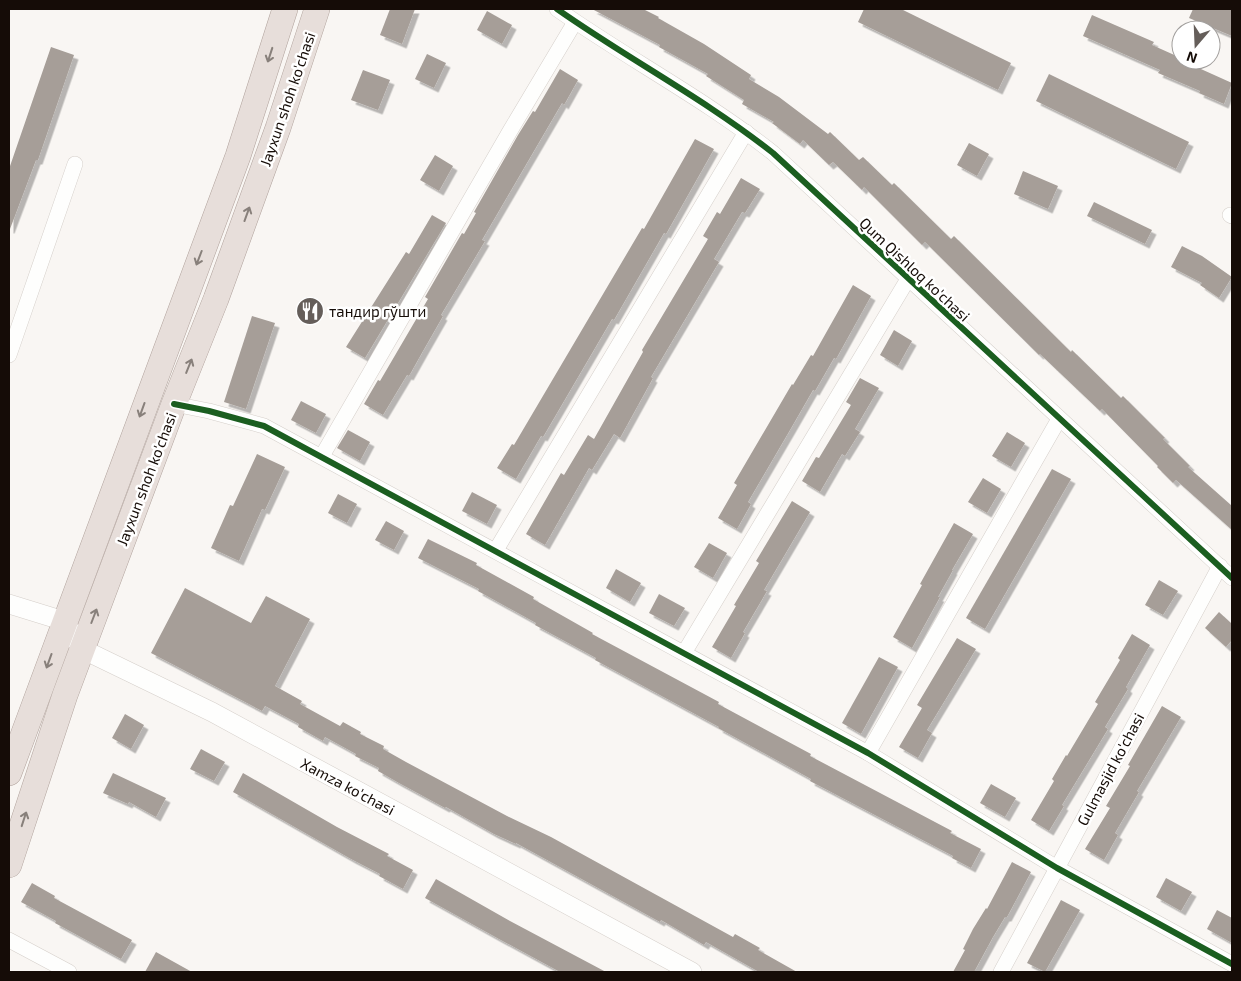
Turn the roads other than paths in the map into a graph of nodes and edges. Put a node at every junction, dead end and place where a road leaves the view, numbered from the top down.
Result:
1 (317, 9) edge
2 (557, 9) edge
3 (280, 11) edge
4 (576, 22) junction
5 (746, 132) junction
6 (75, 164) dead end
7 (908, 280) junction
8 (9, 355) edge
9 (174, 404) junction
10 (1059, 419) junction
11 (322, 456) junction
12 (496, 550) junction
13 (1220, 566) junction
14 (1232, 578) edge
15 (9, 604) edge
16 (64, 621) junction
17 (82, 649) junction
18 (684, 653) junction
19 (868, 753) junction
20 (9, 773) edge
21 (9, 866) edge
22 (1057, 868) junction
23 (9, 940) edge
24 (1232, 964) edge
25 (69, 972) edge
26 (692, 972) edge
27 (1001, 972) edge

9 -> 1 highway, Jayxun shoh ko'chasi
2 - 4 street, Qum Qishloq ko'chasi
3 -> 16 highway, Jayxun shoh ko'chasi
4 - 5 street, Qum Qishloq ko'chasi
4 - 11 street
5 - 7 street, Qum Qishloq ko'chasi
5 - 12 street
6 - 8 street
7 - 10 street, Qum Qishloq ko'chasi
7 - 18 street
9 - 11 street
17 -> 9 highway, Jayxun shoh ko'chasi
10 - 13 street, Qum Qishloq ko'chasi
10 - 19 street
11 - 12 street
12 - 18 street
13 - 14 street, Qum Qishloq ko'chasi
13 - 22 street, Gulmasjid ko'chasi
15 - 16 street
16 - 17 street
16 -> 20 highway, Jayxun shoh ko'chasi
21 -> 17 highway, Jayxun shoh ko'chasi
17 - 26 street, Xamza ko'chasi
18 - 19 street
19 - 22 street
22 - 24 street
22 - 27 street, Gulmasjid ko'chasi
23 - 25 street

